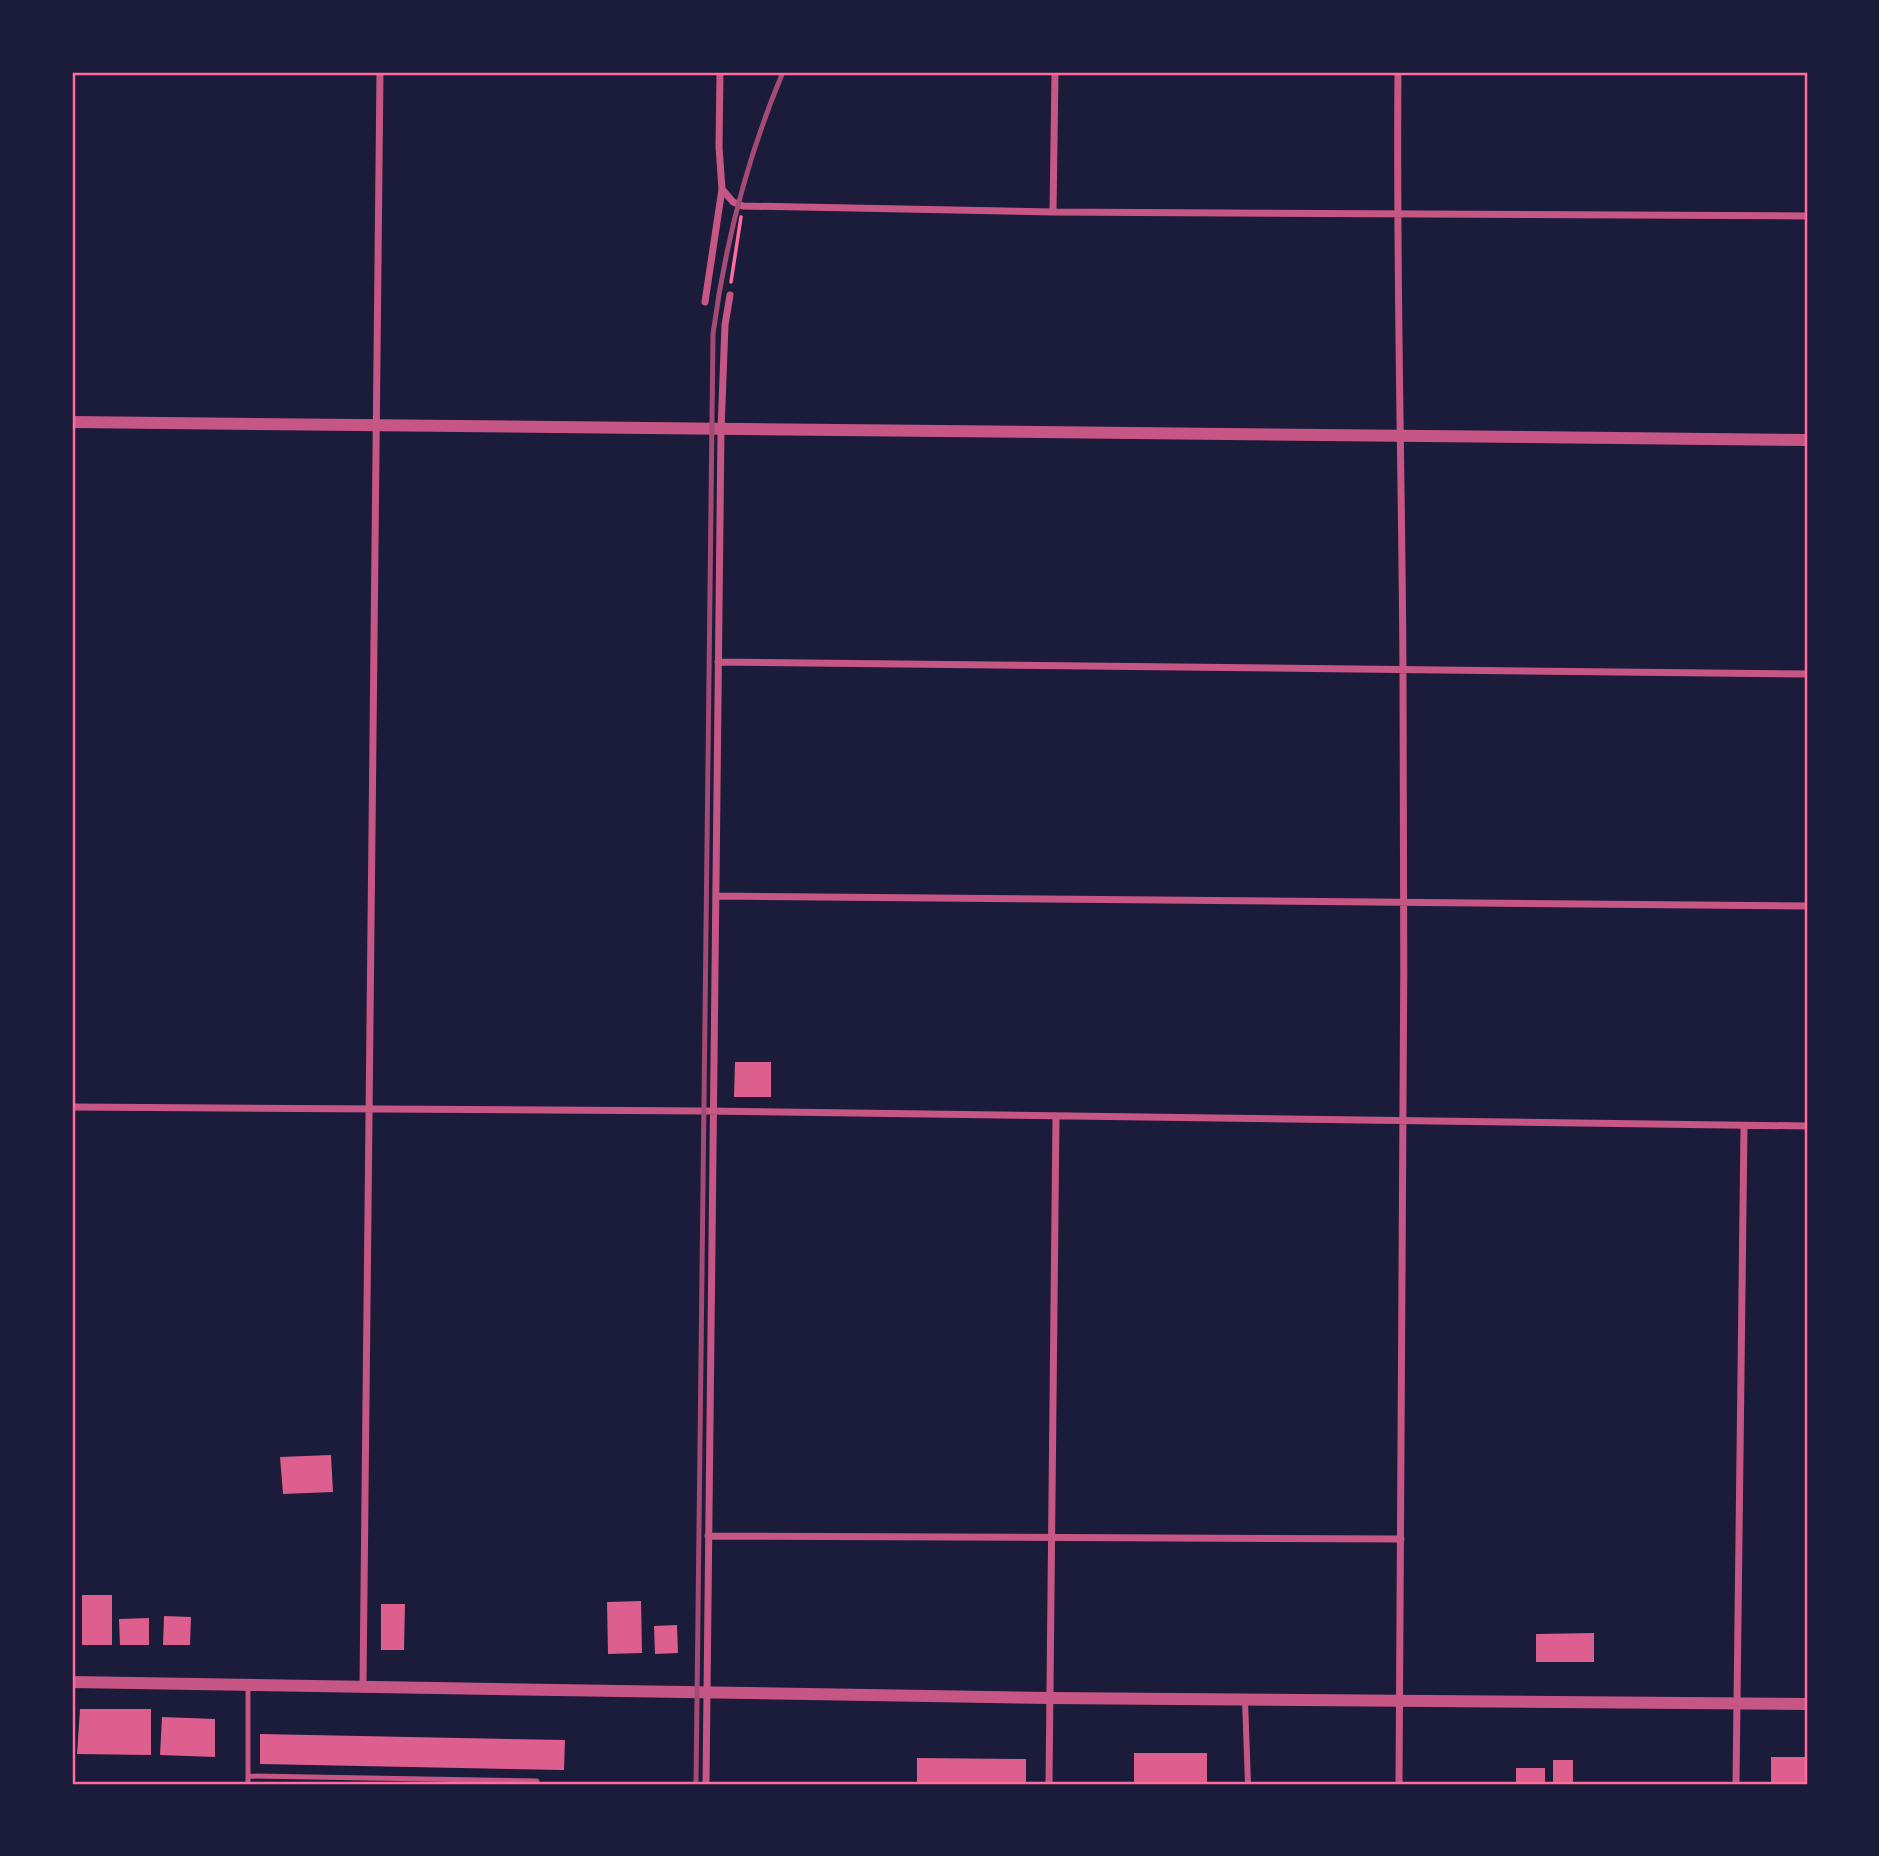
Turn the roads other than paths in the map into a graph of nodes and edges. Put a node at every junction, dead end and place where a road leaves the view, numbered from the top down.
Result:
1 (380, 72) edge
2 (720, 72) edge
3 (1055, 72) edge
4 (1398, 72) edge
5 (722, 189) junction
6 (1053, 212) junction
7 (1396, 214) junction
8 (1807, 216) edge
9 (730, 295) road end
10 (705, 302) dead end
11 (72, 422) edge
12 (376, 426) junction
13 (722, 430) junction
14 (1398, 435) junction
15 (1807, 440) edge
16 (718, 662) junction
17 (1403, 668) junction
18 (1807, 674) edge
19 (717, 895) junction
20 (1404, 903) junction
21 (1807, 906) edge
22 (72, 1107) edge
23 (368, 1110) junction
24 (715, 1111) junction
25 (1056, 1116) junction
26 (1405, 1120) junction
27 (1744, 1126) junction
28 (1807, 1126) edge
29 (708, 1536) junction
30 (1051, 1537) junction
31 (1401, 1539) junction
32 (72, 1682) edge
33 (248, 1684) junction
34 (363, 1686) junction
35 (706, 1691) junction
36 (1049, 1698) junction
37 (1245, 1700) junction
38 (1399, 1701) junction
39 (1738, 1704) junction
40 (1807, 1704) edge
41 (248, 1776) junction
42 (537, 1780) dead end
43 (248, 1784) edge
44 (706, 1784) edge
45 (1049, 1784) edge
46 (1248, 1784) edge
47 (1399, 1784) edge
48 (1737, 1784) edge

1 - 12 street
2 - 5 street
3 - 6 street
4 - 7 street
5 - 6 street
5 - 10 street
6 - 7 street
7 - 8 street
7 - 14 street
9 - 13 street
11 - 12 street
12 - 13 street
12 - 23 street
13 - 14 street
13 - 16 street
14 - 15 street
14 - 17 street
16 - 17 street
16 - 19 street
17 - 18 street
17 - 20 street
19 - 20 street
19 - 24 street
20 - 21 street
20 - 26 street
22 - 23 street
23 - 24 street
23 - 34 street
24 - 25 street
24 - 29 street
25 - 26 street
25 - 30 street
26 - 27 street
26 - 31 street
27 - 28 street
27 - 39 street
29 - 30 street
29 - 35 street
30 - 31 street
30 - 36 street
31 - 38 street
32 - 33 street
33 - 34 street
33 - 41 lane
34 - 35 street
35 - 36 street
35 - 44 street
36 - 37 street
36 - 45 street
37 - 38 street
37 - 46 street
38 - 39 street
38 - 47 street
39 - 40 street
39 - 48 street
41 - 42 lane
41 - 43 lane

